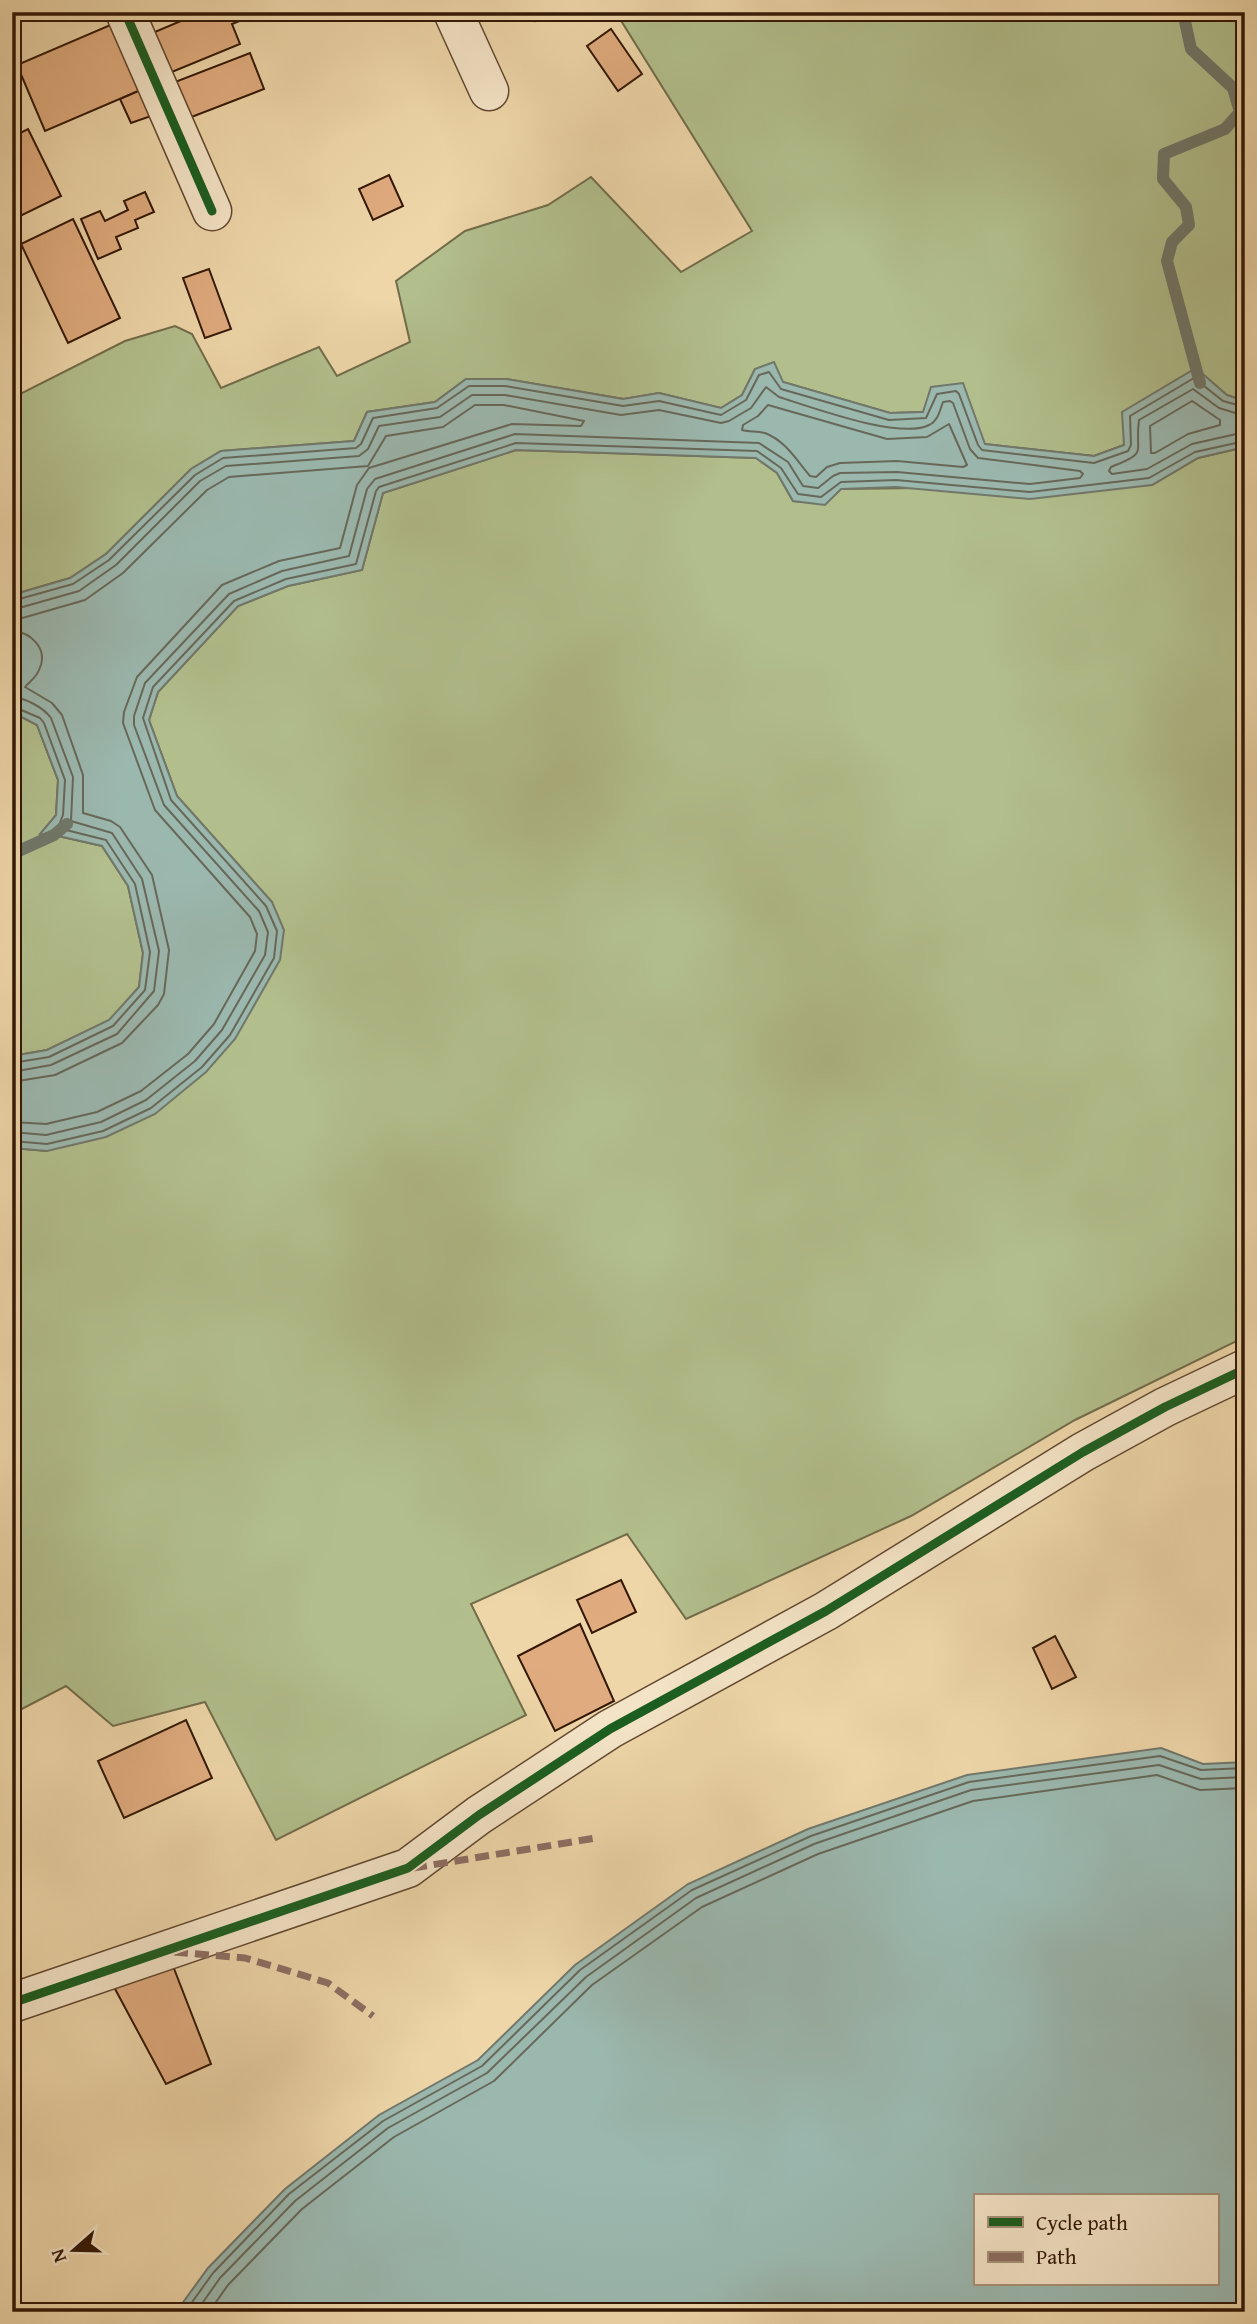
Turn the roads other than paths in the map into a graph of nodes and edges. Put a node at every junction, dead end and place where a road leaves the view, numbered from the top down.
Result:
1 (125, 12) edge
2 (453, 12) edge
3 (489, 91) dead end
4 (212, 211) dead end
5 (1245, 1368) edge
6 (12, 2003) edge

1 - 4 street
2 - 3 street
5 - 6 street

